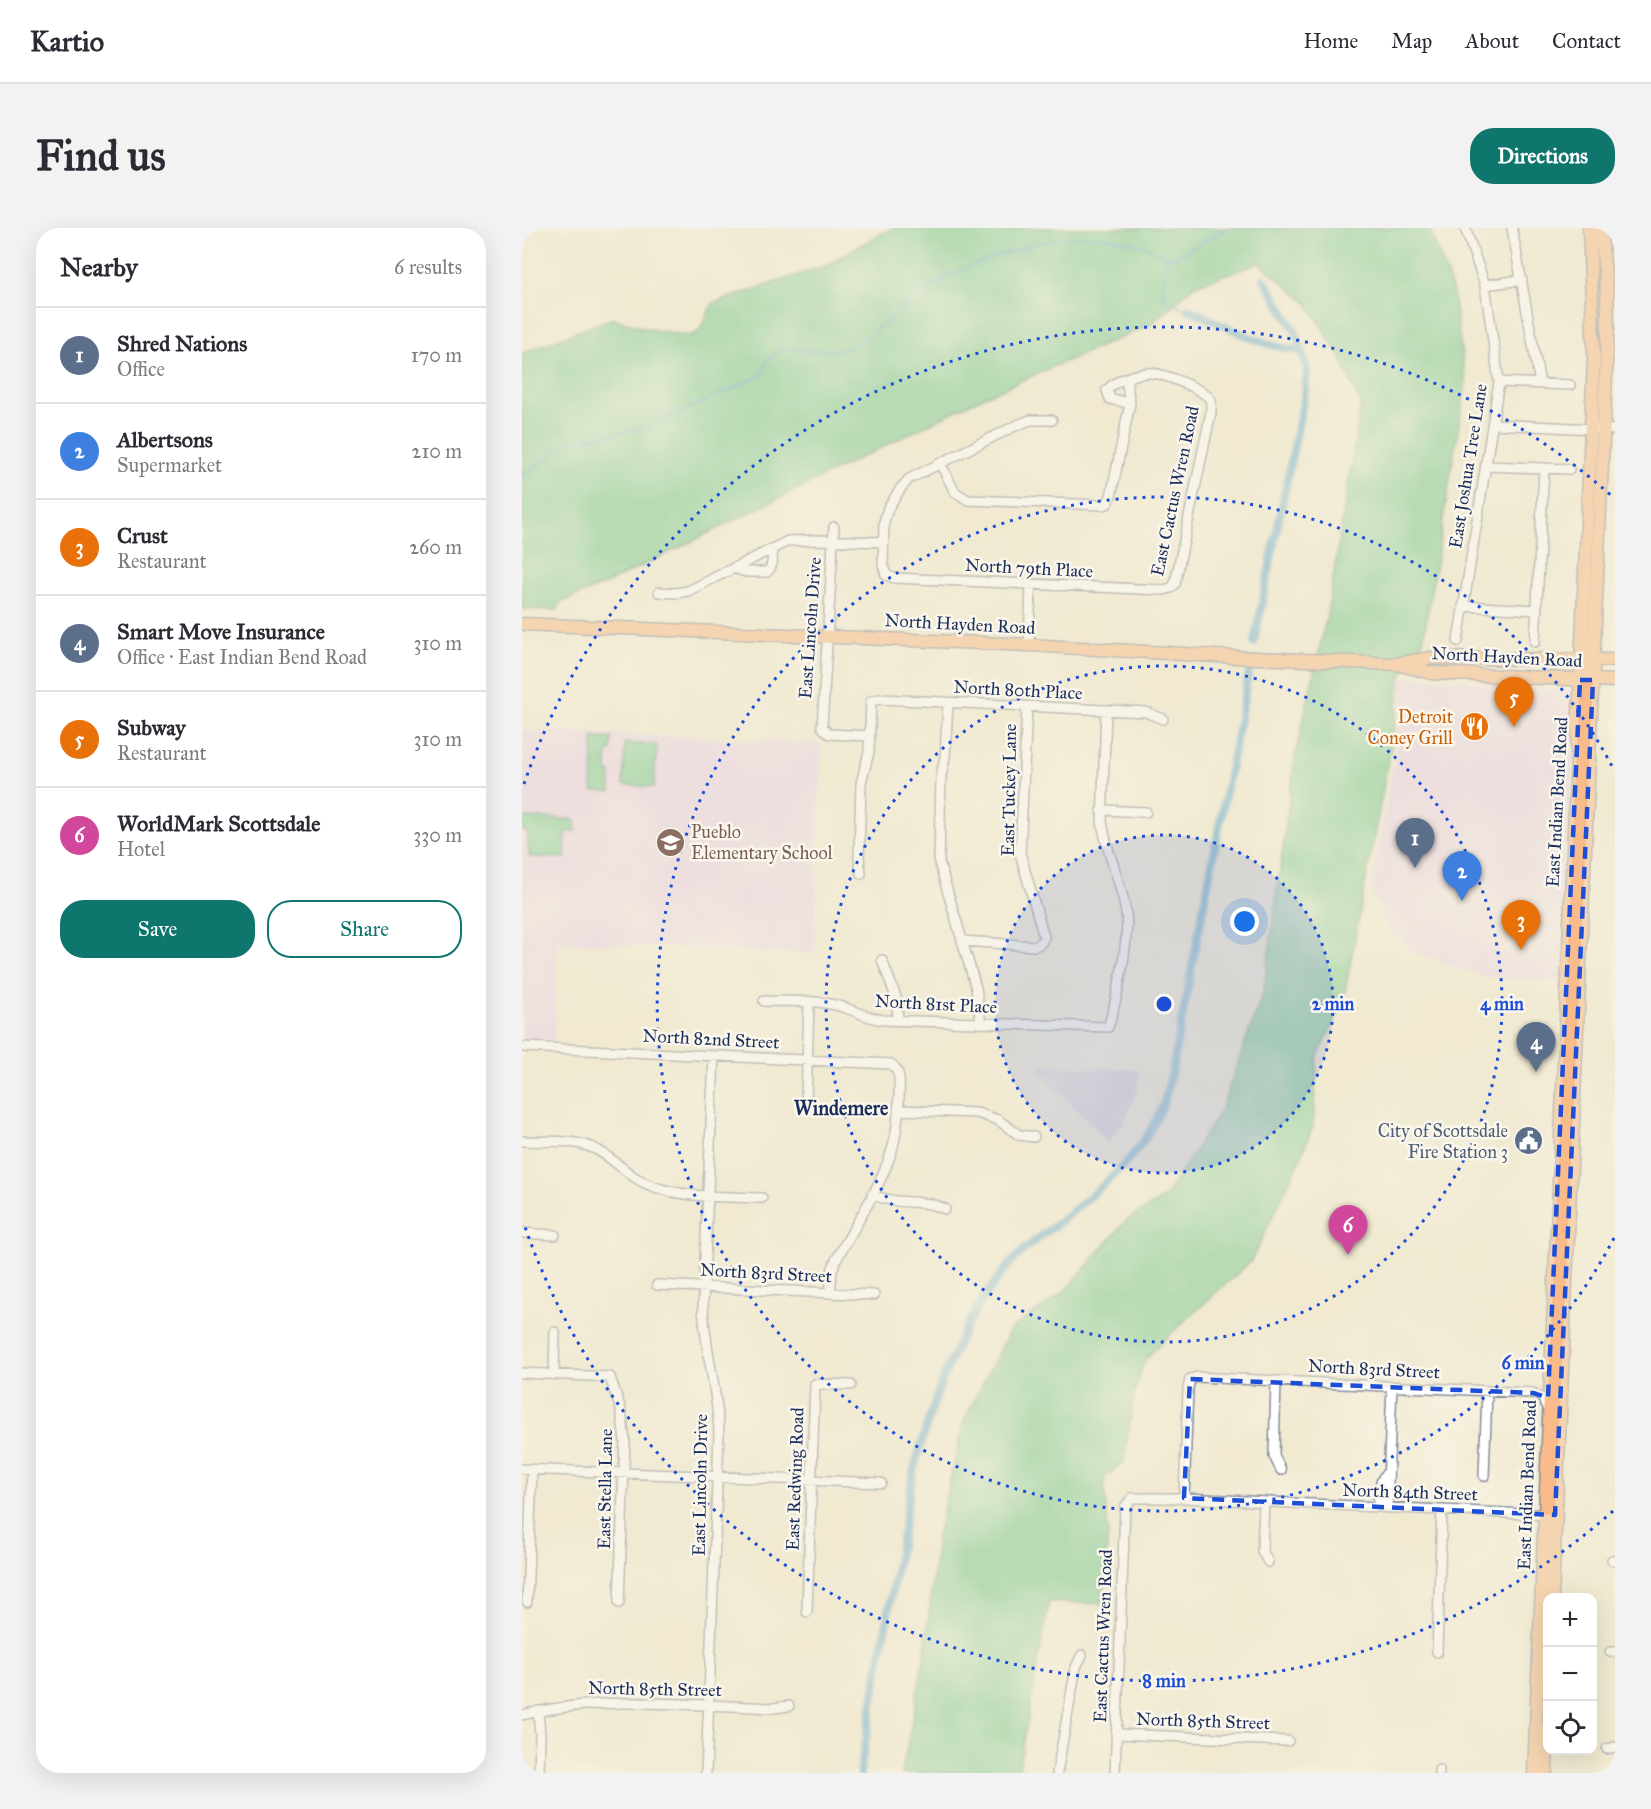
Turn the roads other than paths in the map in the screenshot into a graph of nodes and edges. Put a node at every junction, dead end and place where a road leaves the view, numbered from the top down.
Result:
1 (1465, 228) edge
2 (1512, 228) edge
3 (1589, 228) edge
4 (1600, 228) edge
5 (1522, 280) junction
6 (1485, 285) junction
7 (1126, 379) junction
8 (1499, 382) junction
9 (1540, 384) junction
10 (1570, 385) dead end
11 (1130, 403) junction
12 (1052, 420) dead end
13 (1494, 424) junction
14 (1604, 429) edge
15 (940, 463) junction
16 (1487, 466) junction
17 (1544, 468) junction
18 (1569, 470) dead end
19 (834, 527) dead end
20 (832, 540) junction
21 (884, 542) junction
22 (771, 549) junction
23 (733, 568) junction
24 (1031, 584) junction
25 (1171, 588) joint
26 (659, 592) dead end
27 (1462, 606) junction
28 (1537, 610) junction
29 (522, 624) edge
30 (827, 636) junction
31 (1458, 641) dead end
32 (1535, 642) dead end
33 (1029, 645) junction
34 (1581, 659) junction
35 (1594, 660) junction
36 (1615, 660) edge
37 (1397, 664) junction
38 (1580, 680) junction
39 (1593, 680) junction
40 (1615, 681) edge
41 (948, 703) junction
42 (1027, 707) junction
43 (1106, 710) junction
44 (1163, 719) dead end
45 (869, 736) junction
46 (1102, 810) junction
47 (1146, 812) dead end
48 (861, 874) dead end
49 (962, 941) junction
50 (882, 960) dead end
51 (764, 1001) dead end
52 (810, 1002) junction
53 (898, 1020) junction
54 (981, 1023) junction
55 (522, 1047) edge
56 (714, 1056) junction
57 (807, 1061) junction
58 (806, 1101) dead end
59 (898, 1110) junction
60 (1034, 1137) dead end
61 (522, 1141) edge
62 (872, 1194) junction
63 (708, 1195) junction
64 (762, 1198) dead end
65 (945, 1209) dead end
66 (522, 1233) edge
67 (555, 1235) dead end
68 (657, 1285) dead end
69 (703, 1287) junction
70 (830, 1293) junction
71 (874, 1295) dead end
72 (555, 1332) dead end
73 (522, 1373) edge
74 (554, 1374) junction
75 (1276, 1381) junction
76 (851, 1385) dead end
77 (1392, 1386) junction
78 (1487, 1391) junction
79 (1548, 1410) junction
80 (522, 1469) edge
81 (532, 1470) junction
82 (1281, 1470) dead end
83 (624, 1473) junction
84 (1484, 1476) dead end
85 (718, 1477) junction
86 (812, 1480) junction
87 (882, 1483) dead end
88 (1184, 1498) junction
89 (1128, 1501) joint
90 (1264, 1502) junction
91 (1383, 1507) junction
92 (1442, 1510) junction
93 (1550, 1515) junction
94 (1268, 1562) dead end
95 (1552, 1593) edge
96 (527, 1602) dead end
97 (619, 1603) dead end
98 (807, 1612) dead end
99 (1437, 1652) dead end
100 (1082, 1655) dead end
101 (709, 1705) junction
102 (789, 1706) dead end
103 (538, 1711) junction
104 (522, 1715) edge
105 (1116, 1734) junction
106 (1288, 1741) dead end
107 (1547, 1755) edge
108 (1534, 1756) junction
109 (539, 1773) edge
110 (705, 1773) edge
111 (1057, 1773) edge
112 (1115, 1773) edge
113 (1534, 1773) edge
114 (1539, 1773) edge
115 (1546, 1773) edge

1 - 6 street, East Joshua Tree Lane
2 - 5 street
3 - 14 main road, East Indian Bend Road
4 - 14 main road, East Indian Bend Road
5 - 6 street
5 - 9 street
6 - 8 street, East Joshua Tree Lane
7 - 11 street
7 - 11 street
7 - 25 street, East Cactus Wren Road
8 - 9 street
8 - 13 street, East Joshua Tree Lane
9 - 10 street
11 - 15 street
12 - 15 street
13 - 14 street
13 - 16 street, East Joshua Tree Lane
14 - 34 main road, East Indian Bend Road
14 - 35 main road, East Indian Bend Road
15 - 21 street
16 - 17 street
16 - 27 street, East Joshua Tree Lane
17 - 18 street
17 - 28 street
19 - 20 street, East Lincoln Drive
20 - 21 street
20 - 22 street
20 - 30 street, East Lincoln Drive
21 - 24 street, North 79th Place
22 - 23 street
22 - 23 street
23 - 26 street
24 - 25 street, North 79th Place
24 - 33 street
27 - 28 street
27 - 31 street, East Joshua Tree Lane
28 - 32 street
29 - 30 main road, North Hayden Road
30 - 33 main road, North Hayden Road
30 - 45 street, East Lincoln Drive
33 - 37 main road, North Hayden Road
34 - 35 main road, North Hayden Road
34 - 37 main road, North Hayden Road
34 - 38 main road, East Indian Bend Road
35 - 36 main road, North Hayden Road
35 - 39 main road, East Indian Bend Road
37 - 38 main road, North Hayden Road
38 - 39 main road, North Hayden Road
38 - 79 main road, East Indian Bend Road
39 - 40 main road, North Hayden Road
39 - 93 main road, East Indian Bend Road
41 - 42 street, North 80th Place
41 - 45 street, North 80th Place
41 - 49 street
42 - 43 street, North 80th Place
42 - 49 street, East Tuckey Lane
43 - 44 street, North 80th Place
43 - 46 street
45 - 48 street
46 - 47 street
46 - 54 street, North 81st Place
49 - 54 street
50 - 53 street
51 - 52 street, North 81st Place
52 - 53 street, North 81st Place
52 - 57 street
53 - 54 street, North 81st Place
55 - 56 street, North 82nd Street
56 - 57 street, North 82nd Street
56 - 63 street, East Lincoln Drive
57 - 58 street
57 - 59 street, North 82nd Street
59 - 60 street
59 - 62 street
61 - 63 street
62 - 65 street
62 - 70 street
63 - 64 street
63 - 69 street, East Lincoln Drive
66 - 67 street
68 - 69 street, North 83rd Street
69 - 70 street, North 83rd Street
69 - 85 street, East Lincoln Drive
70 - 71 street, North 83rd Street
72 - 74 street
73 - 74 street
74 - 83 street, East Stella Lane
75 - 77 street, North 83rd Street
75 - 82 street
75 - 88 street, North 83rd Street
76 - 86 street, East Redwing Road
77 - 78 street, North 83rd Street
77 - 91 street
78 - 79 street, North 83rd Street
78 - 84 street
79 - 93 main road, East Indian Bend Road
80 - 81 street
81 - 83 street
81 - 96 street
83 - 85 street
83 - 97 street, East Stella Lane
85 - 86 street
85 - 101 street, East Lincoln Drive
86 - 87 street
86 - 98 street, East Redwing Road
88 - 89 street, North 84th Street
88 - 90 street, North 84th Street
89 - 105 street, East Cactus Wren Road
90 - 91 street, North 84th Street
90 - 94 street
91 - 92 street, North 84th Street
92 - 93 street, North 84th Street
92 - 99 street
93 - 95 main road, East Indian Bend Road
93 - 108 main road, East Indian Bend Road
100 - 111 street
101 - 102 street, North 85th Street
101 - 103 street, North 85th Street
101 - 110 street, East Lincoln Drive
103 - 104 street, North 85th Street
103 - 109 street
105 - 106 street, North 85th Street
105 - 112 street, East Cactus Wren Road
107 - 115 main road
108 - 113 main road, East Indian Bend Road
108 - 114 street

